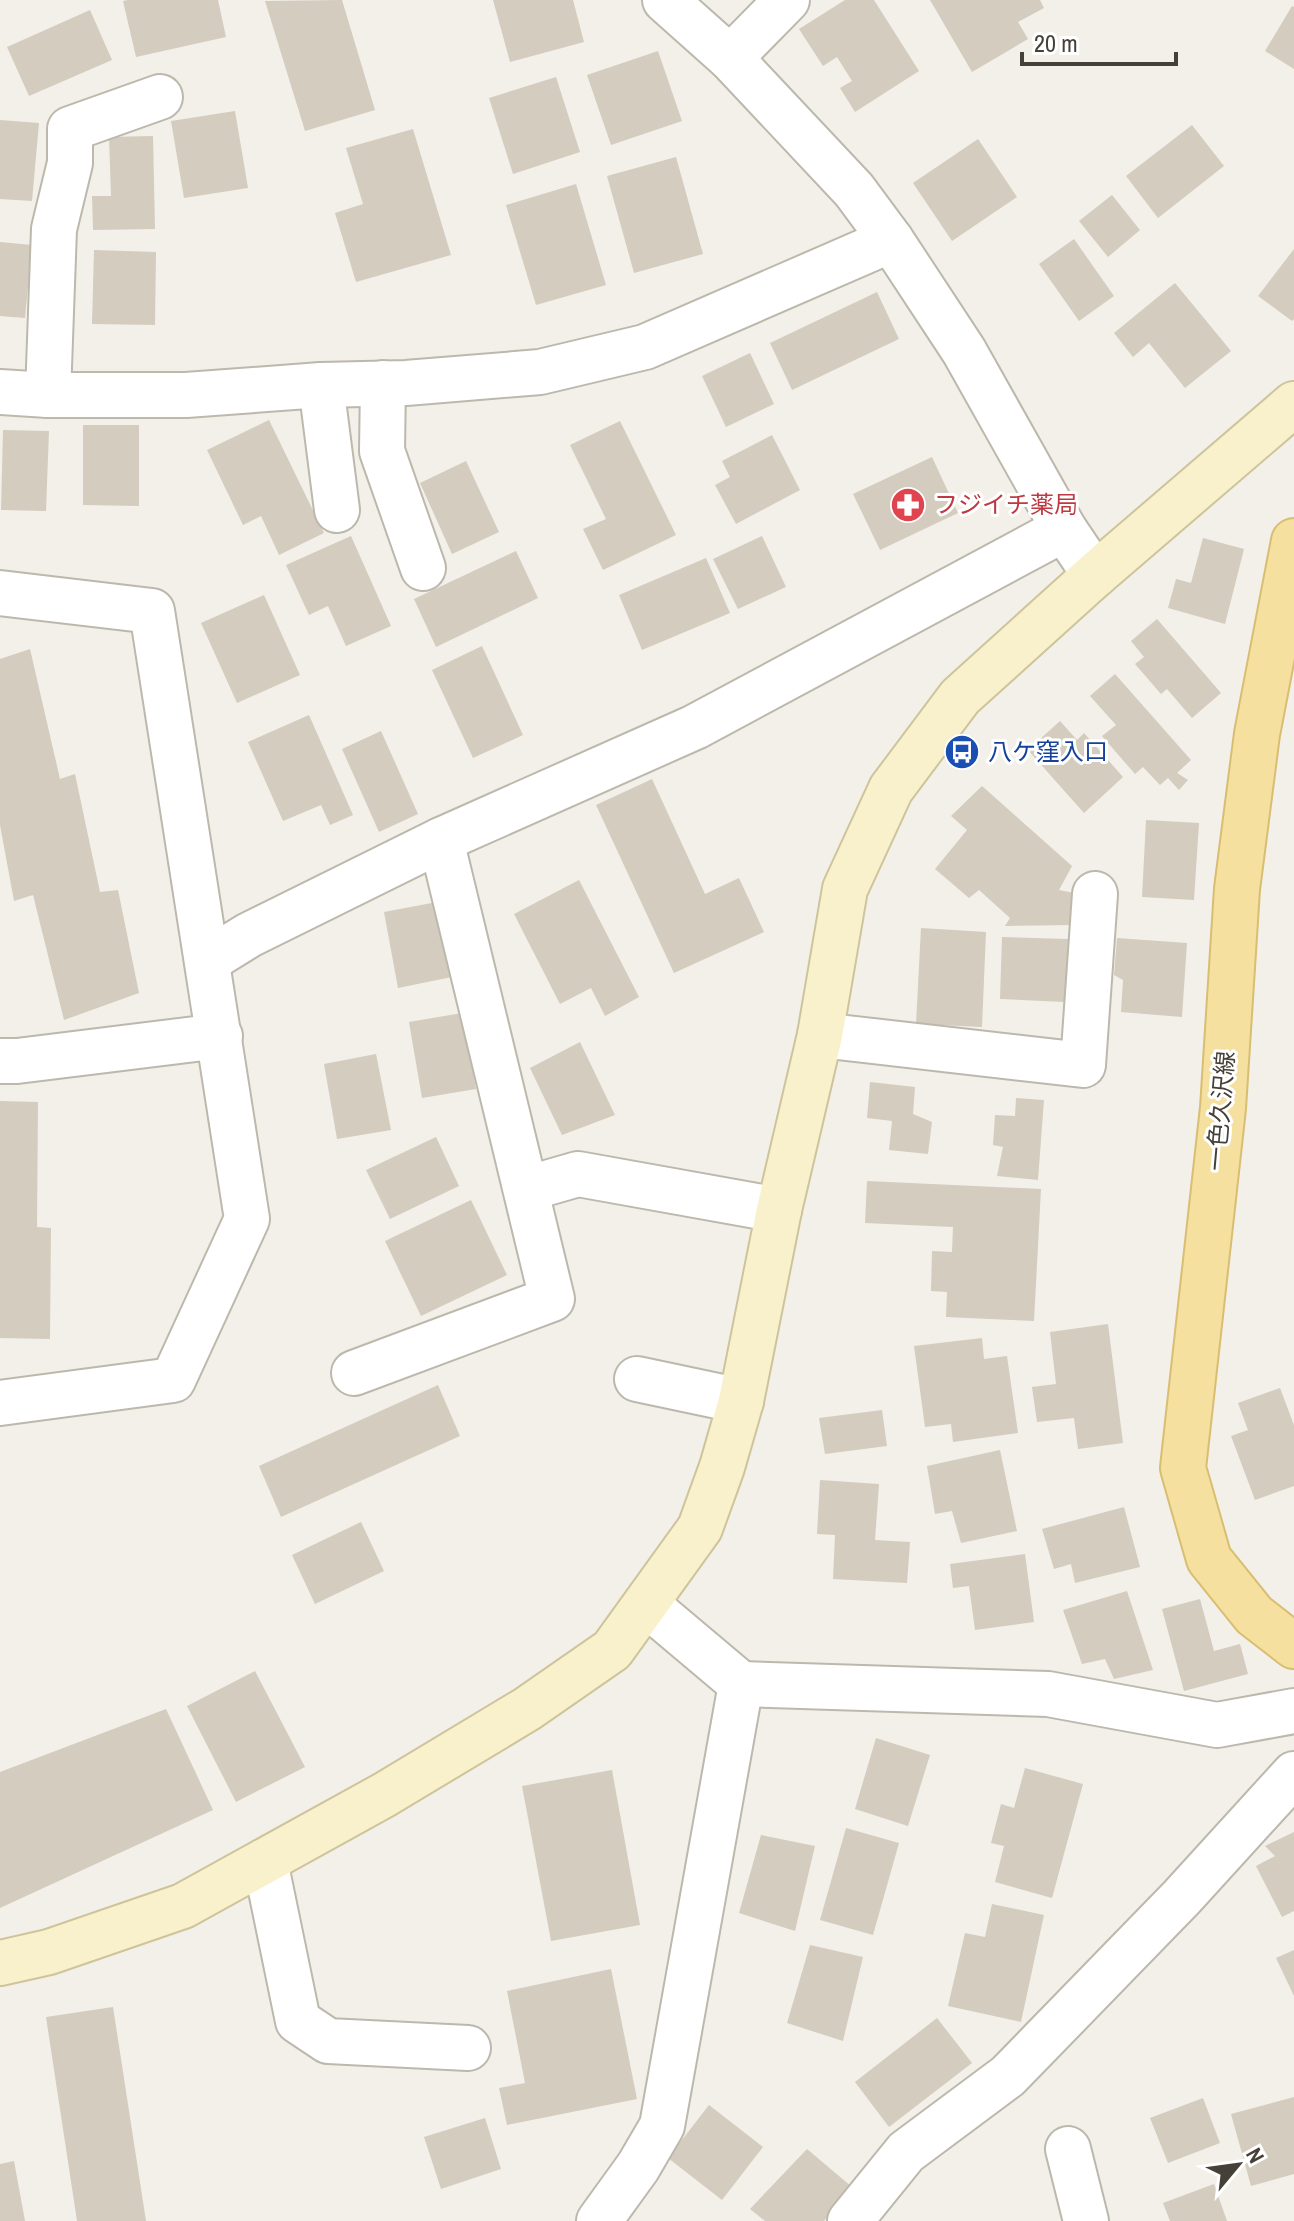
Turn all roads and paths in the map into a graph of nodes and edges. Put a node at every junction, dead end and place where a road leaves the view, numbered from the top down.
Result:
1 (665, 0) edge
2 (787, 0) edge
3 (730, 58) junction
4 (160, 97) dead end
5 (891, 240) junction
6 (383, 383) junction
7 (321, 385) junction
8 (0, 392) edge
9 (48, 395) junction
10 (1294, 404) edge
11 (337, 510) dead end
12 (1064, 529) junction
13 (1294, 541) edge
14 (423, 568) dead end
15 (1095, 575) junction
16 (0, 593) edge
17 (441, 840) junction
18 (1095, 894) dead end
19 (207, 961) junction
20 (820, 1035) junction
21 (220, 1036) junction
22 (0, 1061) edge
23 (526, 1189) junction
24 (779, 1210) junction
25 (354, 1373) dead end
26 (637, 1379) dead end
27 (741, 1401) junction
28 (0, 1403) edge
29 (646, 1604) junction
30 (1294, 1646) edge
31 (741, 1684) junction
32 (1294, 1711) edge
33 (1294, 1774) edge
34 (265, 1861) junction
35 (0, 1963) edge
36 (468, 2048) dead end
37 (1068, 2149) dead end
38 (599, 2221) edge
39 (850, 2221) edge
40 (1086, 2221) edge

1 - 3 street
2 - 3 street
3 - 5 street
4 - 9 street
5 - 6 street
5 - 12 street
6 - 7 street
6 - 14 street
7 - 9 street
7 - 11 street
8 - 9 street
10 - 15 street
12 - 15 street
12 - 17 street
13 - 30 main road, 一色久沢線
15 - 20 street
16 - 19 street
17 - 19 street
17 - 23 street
18 - 20 street
19 - 21 street
20 - 24 street
21 - 22 street
21 - 28 street
23 - 24 street
23 - 25 street
24 - 27 street
26 - 27 street
27 - 29 street
29 - 31 street
29 - 34 street
31 - 32 street
31 - 38 street
33 - 39 street
34 - 35 street
34 - 36 street
37 - 40 street

